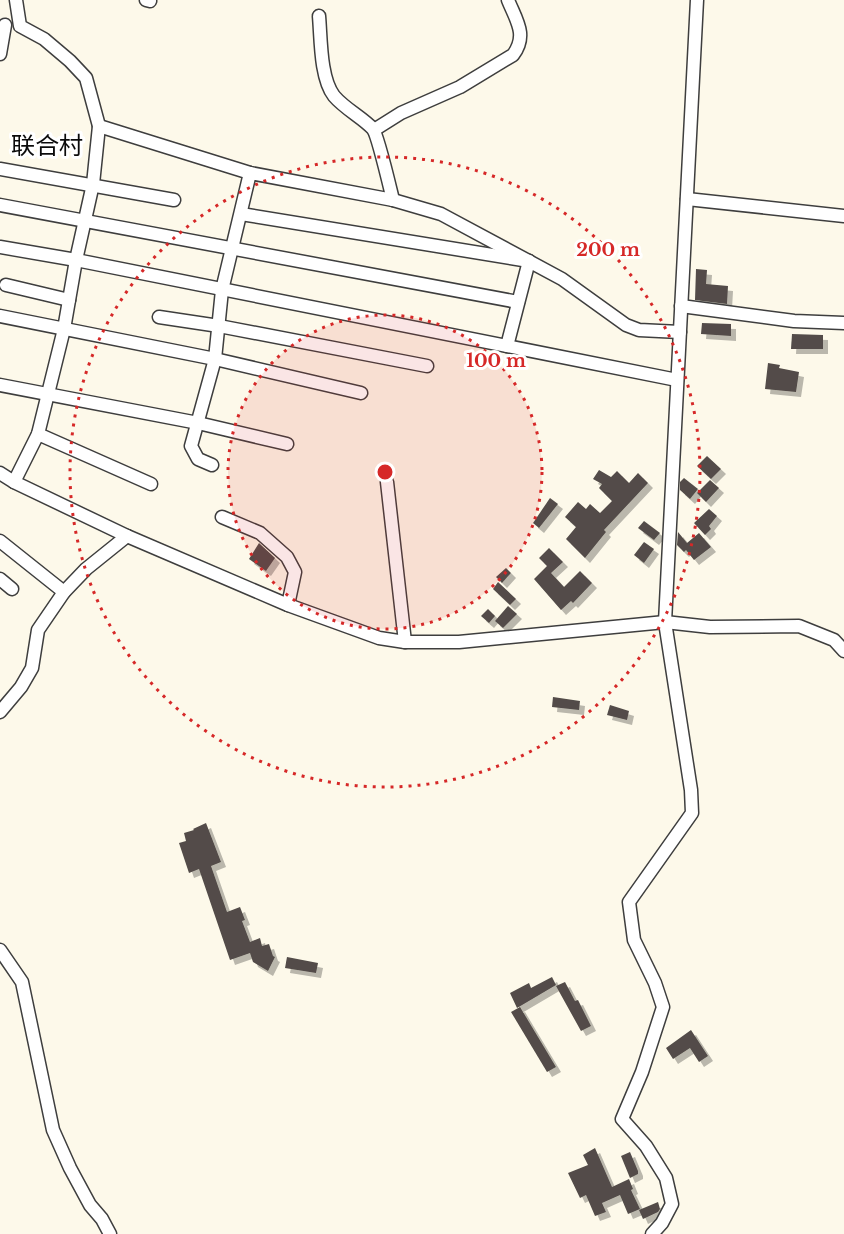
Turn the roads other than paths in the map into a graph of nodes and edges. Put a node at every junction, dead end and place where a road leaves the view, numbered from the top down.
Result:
1 (16, 0) edge
2 (508, 0) edge
3 (697, 0) edge
4 (319, 16) dead end
5 (3, 25) edge
6 (20, 26) junction
7 (0, 54) edge
8 (99, 126) junction
9 (374, 130) junction
10 (0, 169) edge
11 (250, 173) junction
12 (93, 184) junction
13 (687, 199) junction
14 (174, 200) dead end
15 (393, 200) junction
16 (0, 205) edge
17 (241, 214) junction
18 (844, 216) edge
19 (84, 220) junction
20 (0, 247) edge
21 (232, 250) junction
22 (76, 260) junction
23 (529, 261) junction
24 (6, 285) dead end
25 (222, 290) junction
26 (69, 300) junction
27 (518, 302) junction
28 (681, 306) junction
29 (0, 316) edge
30 (159, 317) dead end
31 (844, 323) edge
32 (219, 326) junction
33 (64, 329) junction
34 (680, 332) junction
35 (507, 346) junction
36 (215, 359) junction
37 (427, 366) dead end
38 (677, 380) junction
39 (0, 385) edge
40 (361, 393) dead end
41 (48, 394) junction
42 (198, 423) junction
43 (38, 434) junction
44 (287, 444) dead end
45 (212, 465) dead end
46 (0, 473) edge
47 (14, 482) junction
48 (387, 482) dead end
49 (151, 484) dead end
50 (222, 517) dead end
51 (127, 536) junction
52 (0, 541) edge
53 (0, 579) edge
54 (12, 589) dead end
55 (64, 592) junction
56 (288, 605) junction
57 (665, 622) junction
58 (405, 642) junction
59 (844, 651) edge
60 (0, 712) edge
61 (0, 950) edge
62 (110, 1234) edge
63 (652, 1234) edge

1 - 6 street
2 - 9 street
3 - 13 street
4 - 9 street
5 - 6 street
5 - 7 street
6 - 8 street
8 - 11 street
8 - 12 street
9 - 15 street
10 - 12 street
11 - 15 street
11 - 17 street
12 - 14 street
12 - 19 street
13 - 18 street
13 - 28 street
15 - 23 street
16 - 19 street
17 - 21 street
17 - 23 street
19 - 21 street
19 - 22 street
20 - 22 street
21 - 25 street
21 - 27 street
22 - 25 street
22 - 26 street
23 - 27 street
23 - 34 street
24 - 26 street
25 - 32 street
25 - 35 street
26 - 33 street
27 - 35 street
28 - 31 street
28 - 34 street
29 - 33 street
30 - 32 street
32 - 36 street
32 - 37 street
33 - 36 street
33 - 41 street
34 - 38 street
35 - 38 street
36 - 40 street
36 - 42 street
38 - 57 street
39 - 41 street
41 - 42 street
41 - 43 street
42 - 44 street
42 - 45 street
43 - 47 street
43 - 49 street
46 - 47 street
47 - 51 street
48 - 58 street
50 - 56 street
51 - 55 street
51 - 56 street
52 - 55 street
53 - 54 street
55 - 60 street
56 - 58 street
57 - 58 street
57 - 59 street
57 - 63 street
61 - 62 street

